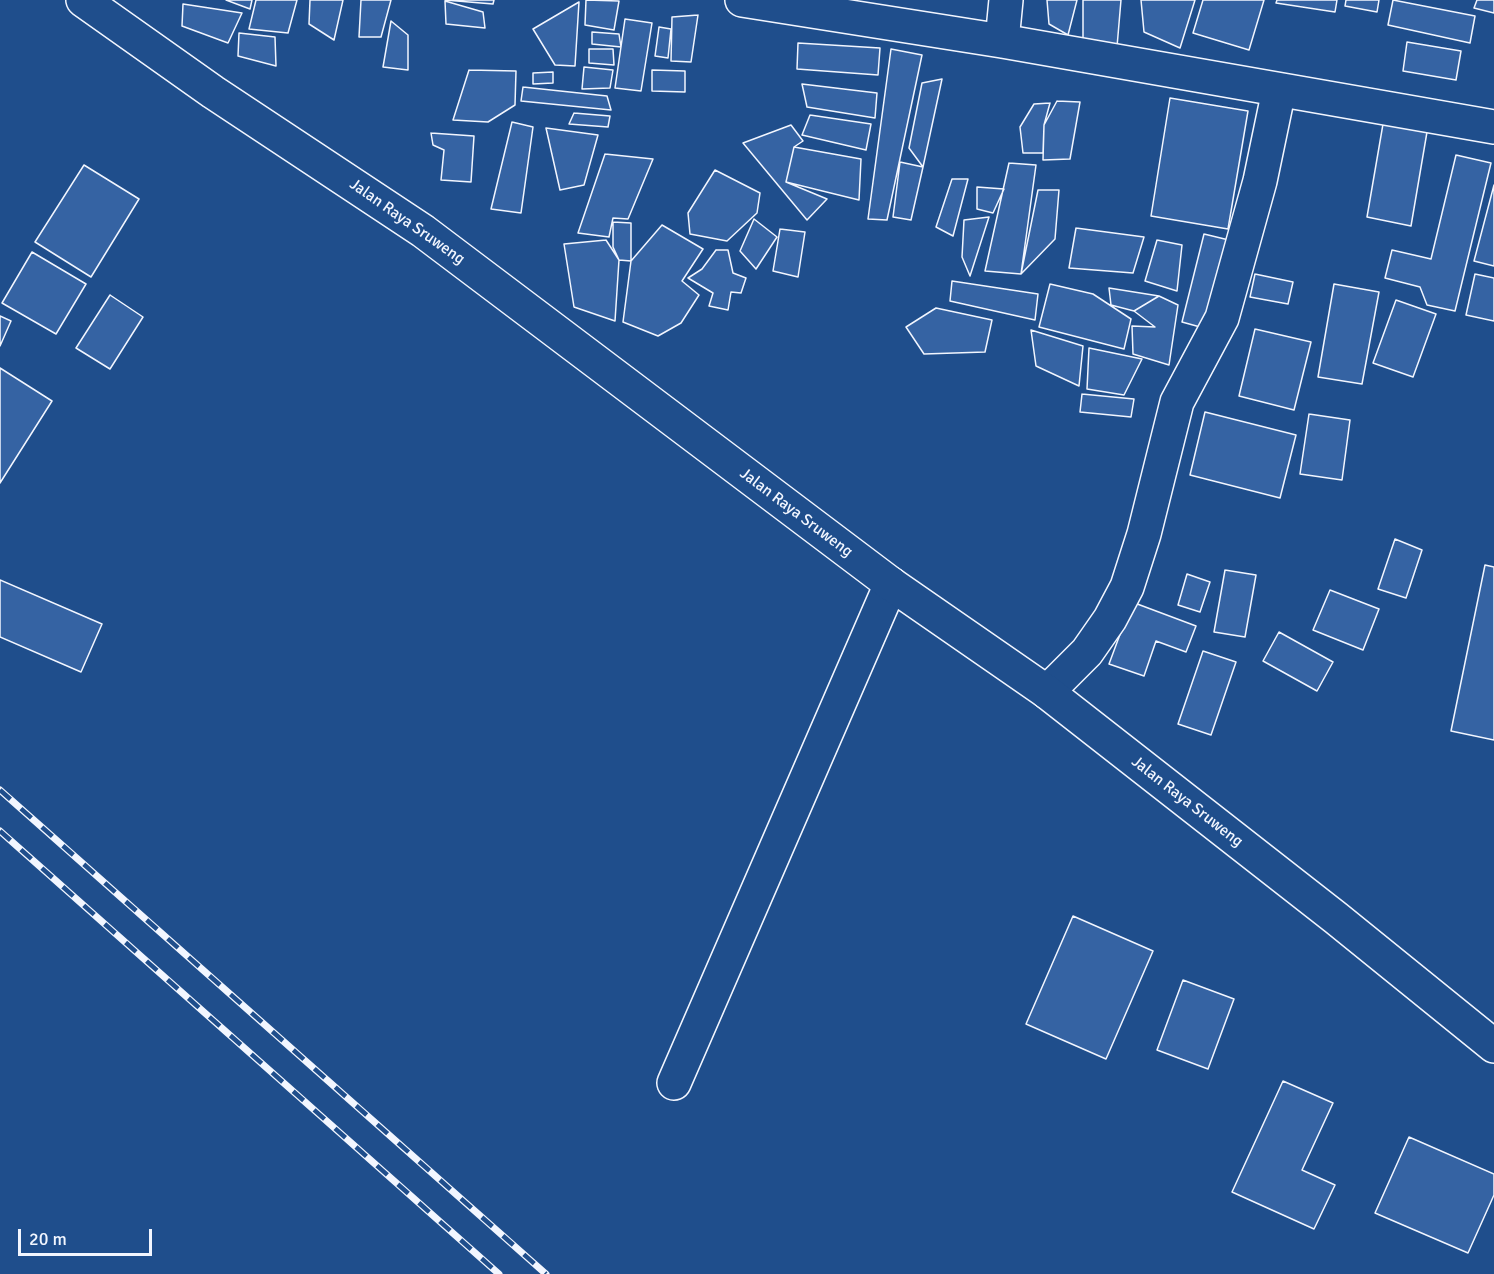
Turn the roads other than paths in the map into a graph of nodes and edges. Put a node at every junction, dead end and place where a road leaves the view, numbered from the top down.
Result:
1 (83, 0) edge
2 (742, 0) edge
3 (1006, 0) edge
4 (1002, 41) junction
5 (1279, 90) junction
6 (1494, 128) edge
7 (891, 584) junction
8 (1047, 692) junction
9 (1494, 1047) edge
10 (674, 1083) dead end

1 - 7 main road, Jalan Raya Sruweng
2 - 4 main road
3 - 4 main road
4 - 5 main road
5 - 6 main road
5 - 8 main road
7 - 8 main road, Jalan Raya Sruweng
7 - 10 main road
8 - 9 main road, Jalan Raya Sruweng

